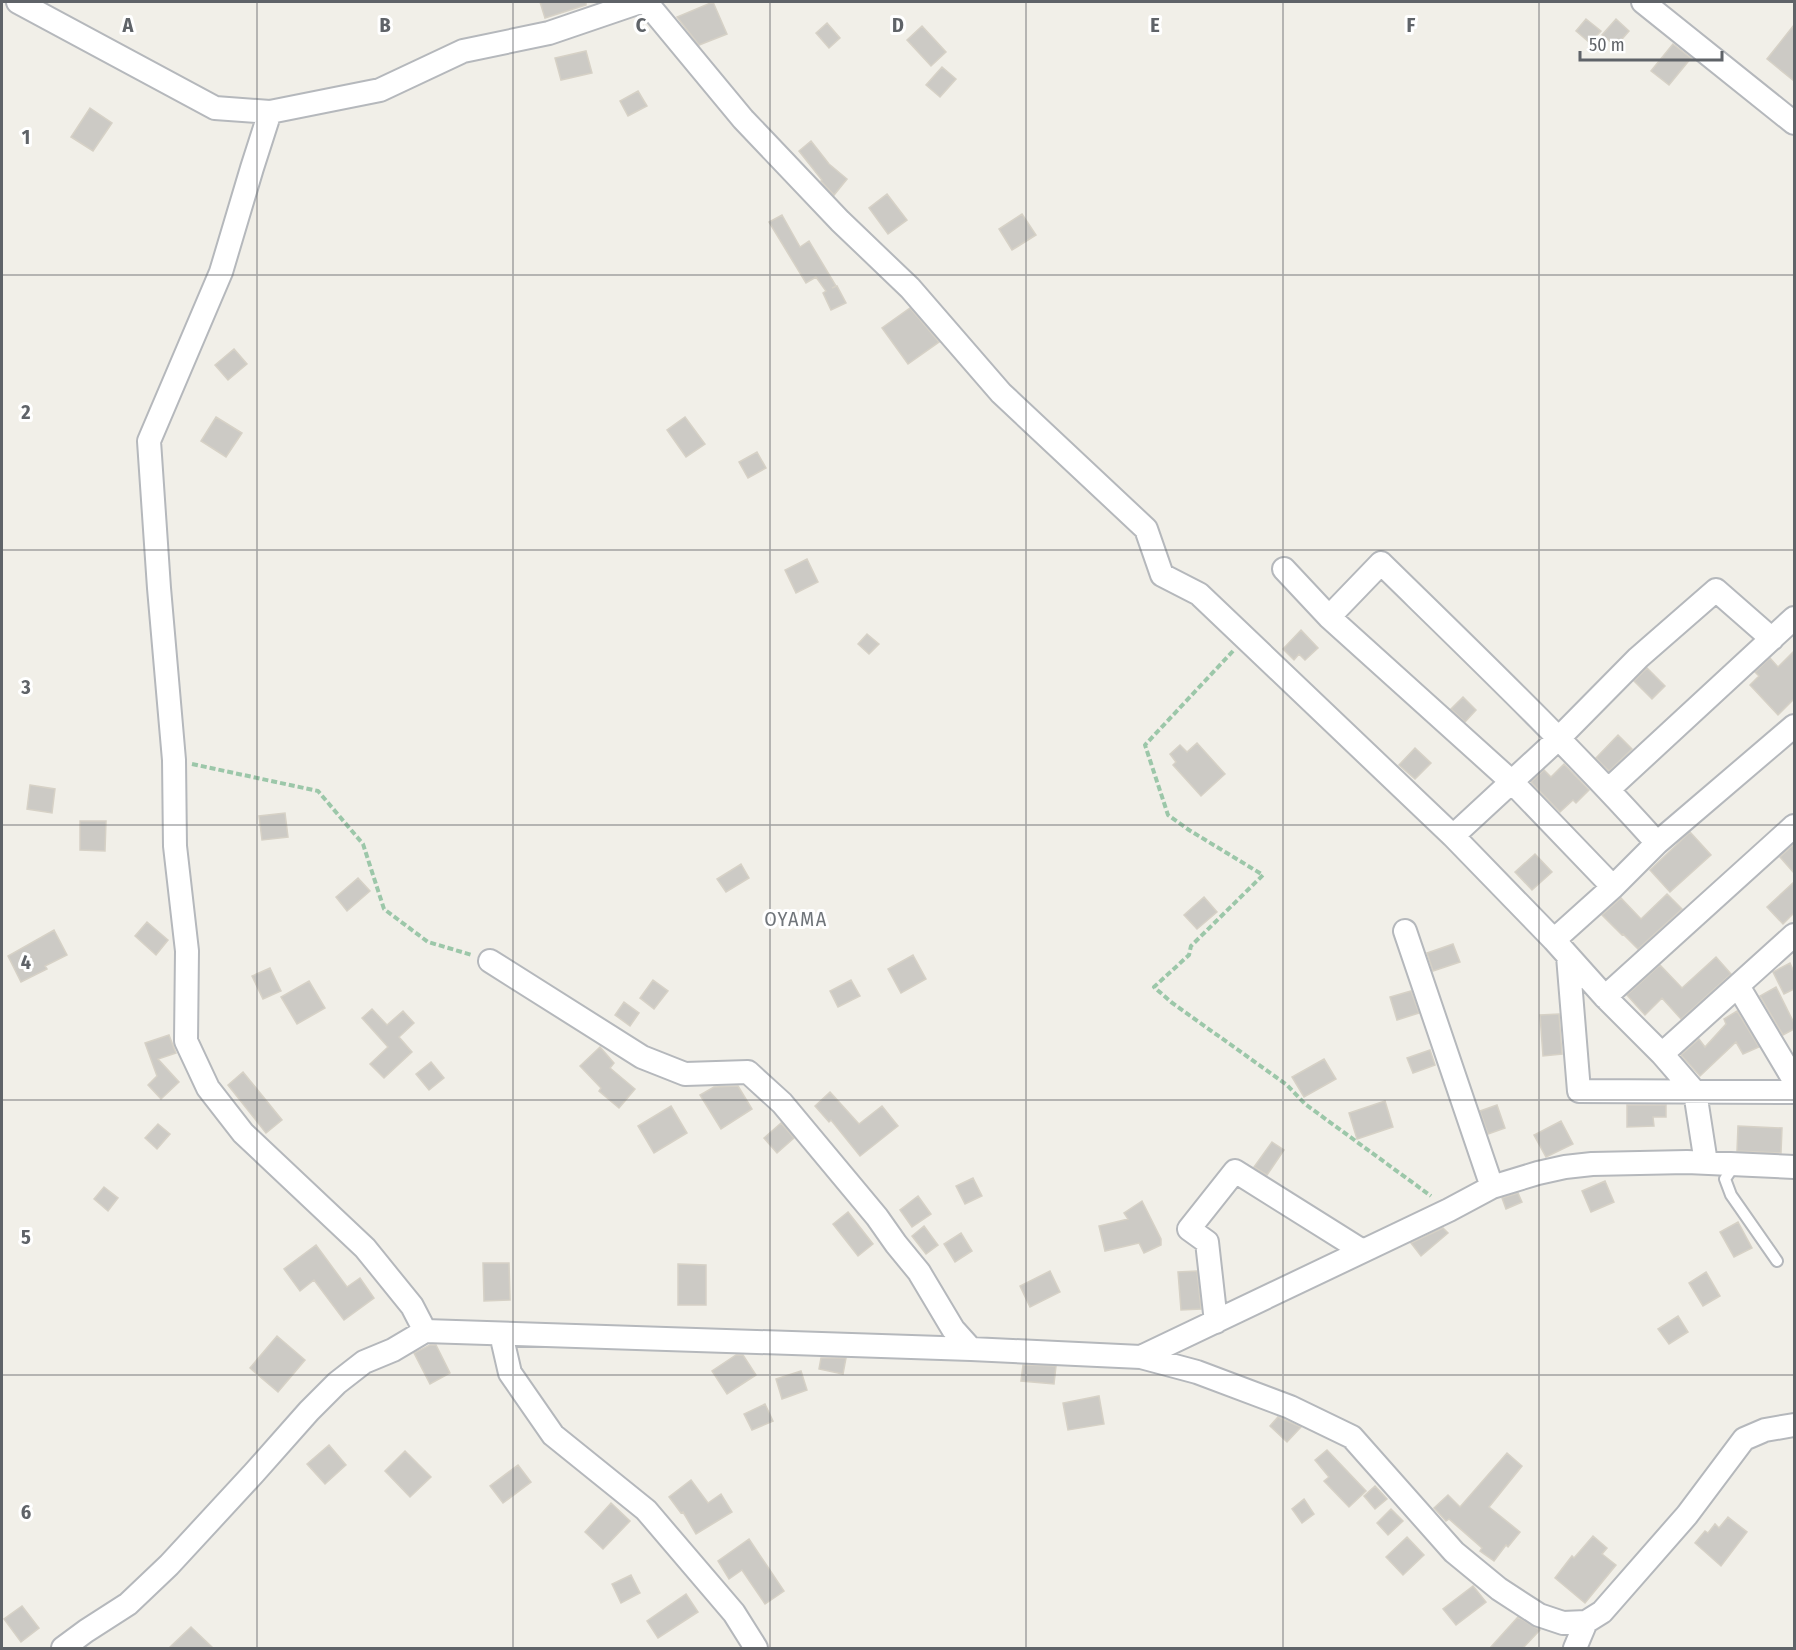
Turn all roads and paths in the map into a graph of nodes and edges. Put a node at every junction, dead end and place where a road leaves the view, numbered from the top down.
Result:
1 (18, 2) edge
2 (640, 2) edge
3 (646, 2) edge
4 (1643, 2) edge
5 (582, 11) edge
6 (270, 112) junction
7 (1794, 123) edge
8 (1284, 569) dead end
9 (1329, 617) junction
10 (1794, 618) edge
11 (1246, 637) junction
12 (1772, 639) junction
13 (1794, 726) edge
14 (1559, 738) junction
15 (174, 760) junction
16 (1512, 782) junction
17 (1609, 789) junction
18 (1794, 826) edge
19 (1453, 836) junction
20 (1658, 843) junction
21 (1613, 887) junction
22 (1405, 931) dead end
23 (1794, 936) edge
24 (1561, 948) junction
25 (490, 961) joint
26 (1738, 986) junction
27 (1605, 997) junction
28 (1662, 1054) junction
29 (1794, 1080) edge
30 (1695, 1092) junction
31 (1794, 1092) edge
32 (1706, 1163) junction
33 (1736, 1163) junction
34 (1794, 1167) edge
35 (1492, 1187) junction
36 (1449, 1210) junction
37 (1361, 1250) junction
38 (1777, 1261) dead end
39 (1216, 1322) junction
40 (425, 1331) junction
41 (501, 1334) junction
42 (971, 1349) junction
43 (1141, 1357) junction
44 (1794, 1425) edge
45 (1586, 1622) junction
46 (63, 1648) edge
47 (756, 1648) edge
48 (1575, 1648) edge

1 - 6 street
2 - 5 street
3 - 11 street
4 - 7 street
5 - 6 street
6 - 15 street
8 - 9 street
9 - 14 street
9 - 16 street
10 - 12 street
11 - 19 street
11 - 36 path
12 - 14 street
12 - 17 street
13 - 20 street
14 - 16 street
14 - 17 street
15 - 25 path
15 - 40 street
16 - 19 street
16 - 21 street
17 - 20 street
18 - 27 street
19 - 24 street
20 - 21 street
21 - 24 street
22 - 35 street
23 - 26 street
24 - 27 street
24 - 30 street
25 - 42 street
26 - 28 street
26 - 29 street
27 - 28 street
28 - 30 street
30 - 31 street
30 - 32 street
32 - 33 street
32 - 35 street
33 - 34 street
33 - 38 lane
35 - 36 street
36 - 37 street
37 - 39 street
37 - 39 street
39 - 43 street
40 - 41 street
40 - 46 street
41 - 42 street
41 - 47 street
42 - 43 street
43 - 45 street
44 - 45 street
45 - 48 street

